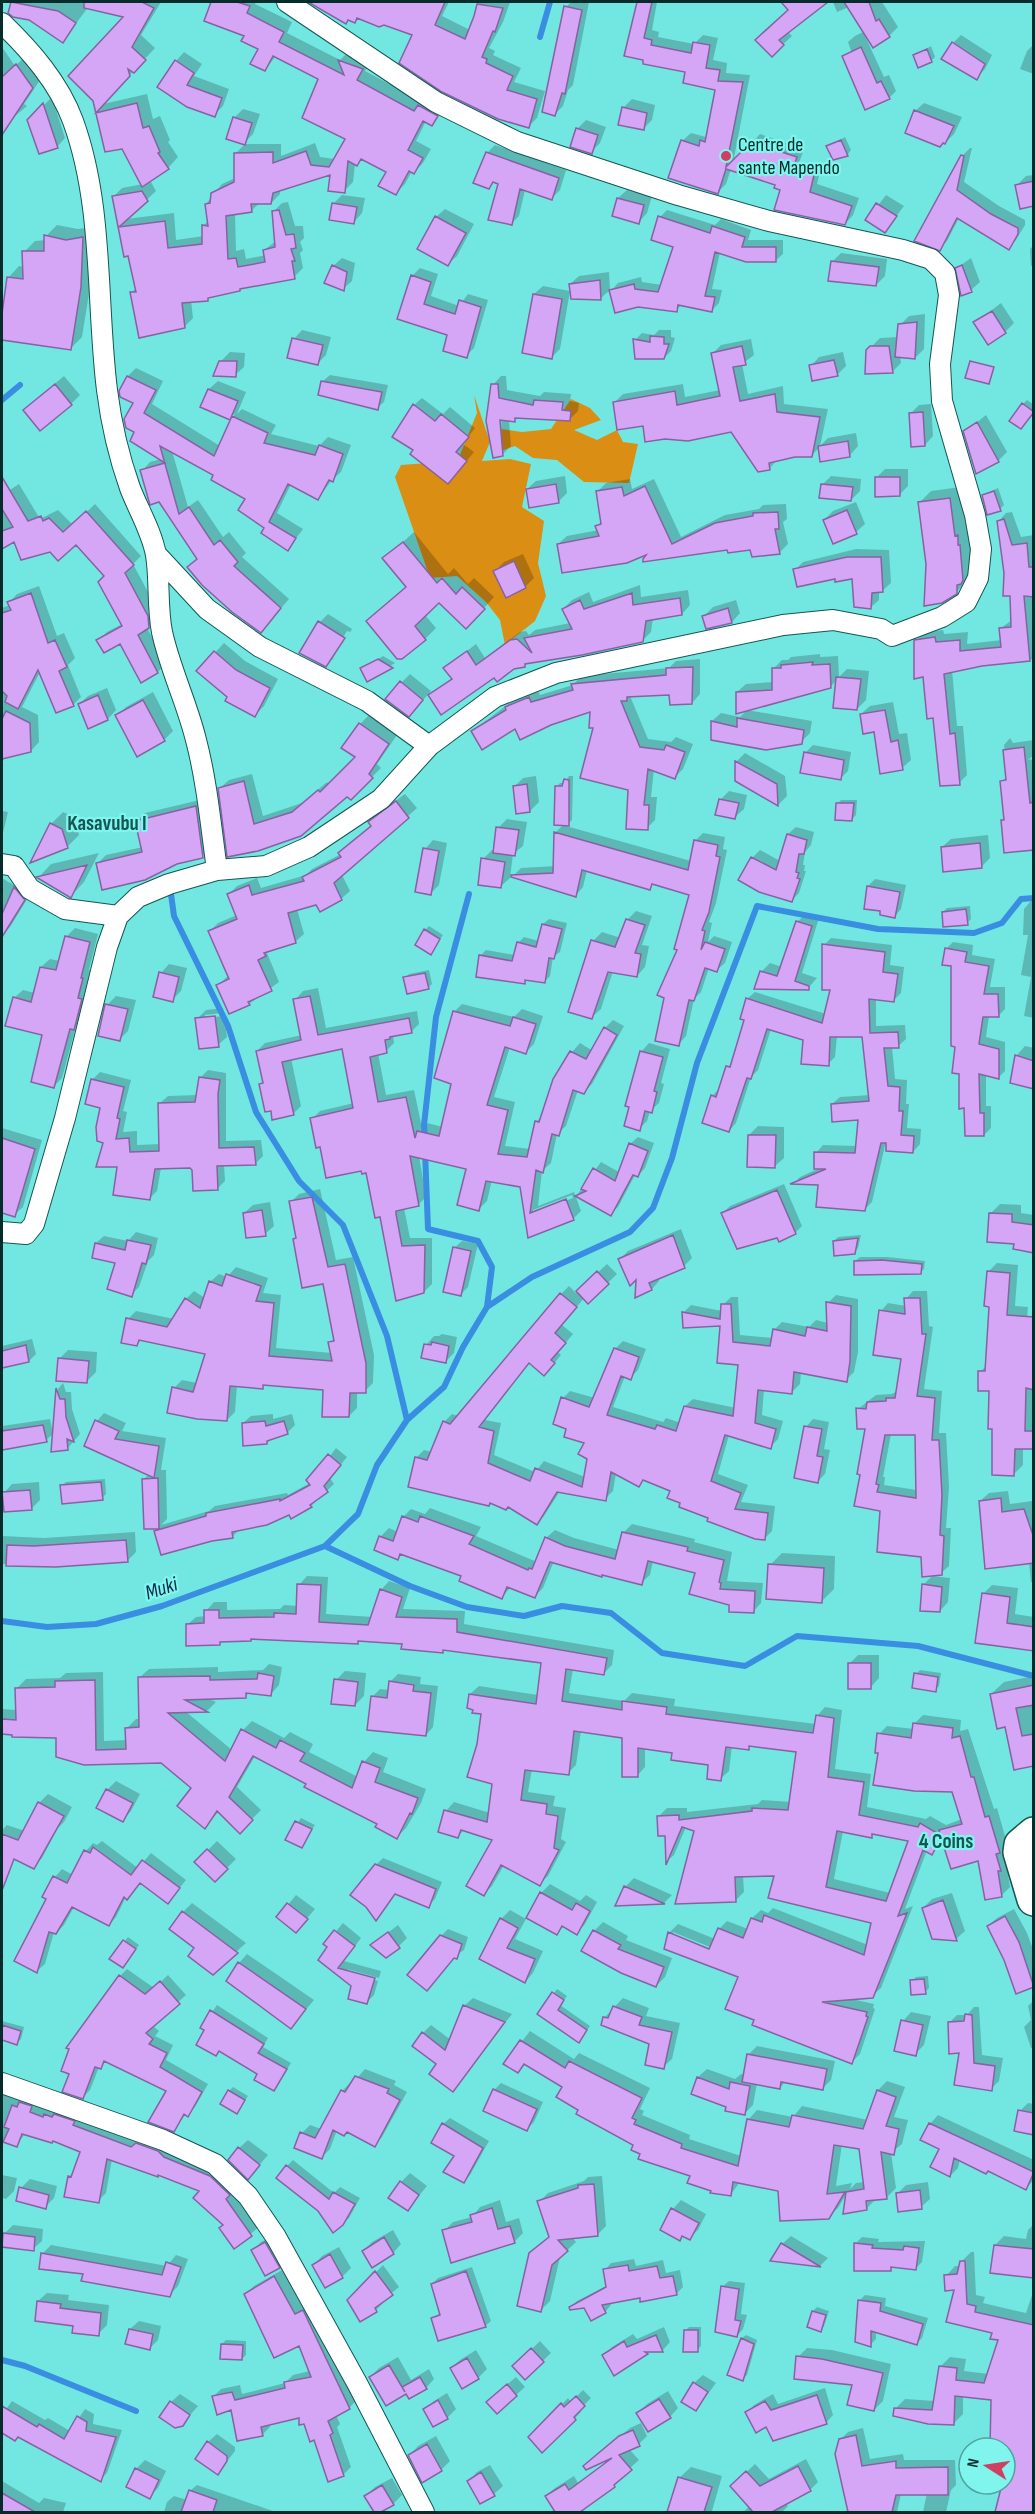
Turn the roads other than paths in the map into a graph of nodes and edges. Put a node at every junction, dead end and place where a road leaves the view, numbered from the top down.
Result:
1 (286, 2) edge
2 (2, 23) edge
3 (156, 554) junction
4 (429, 746) junction
5 (2, 864) edge
6 (217, 870) junction
7 (118, 916) junction
8 (2, 1232) edge
9 (1034, 1834) edge
10 (1034, 1899) edge
11 (2, 2083) edge
12 (424, 2512) edge

1 - 4 street
2 - 3 street
3 - 4 street
3 - 6 street
4 - 6 street
5 - 7 street
6 - 7 street
7 - 8 street
9 - 10 highway
11 - 12 street

